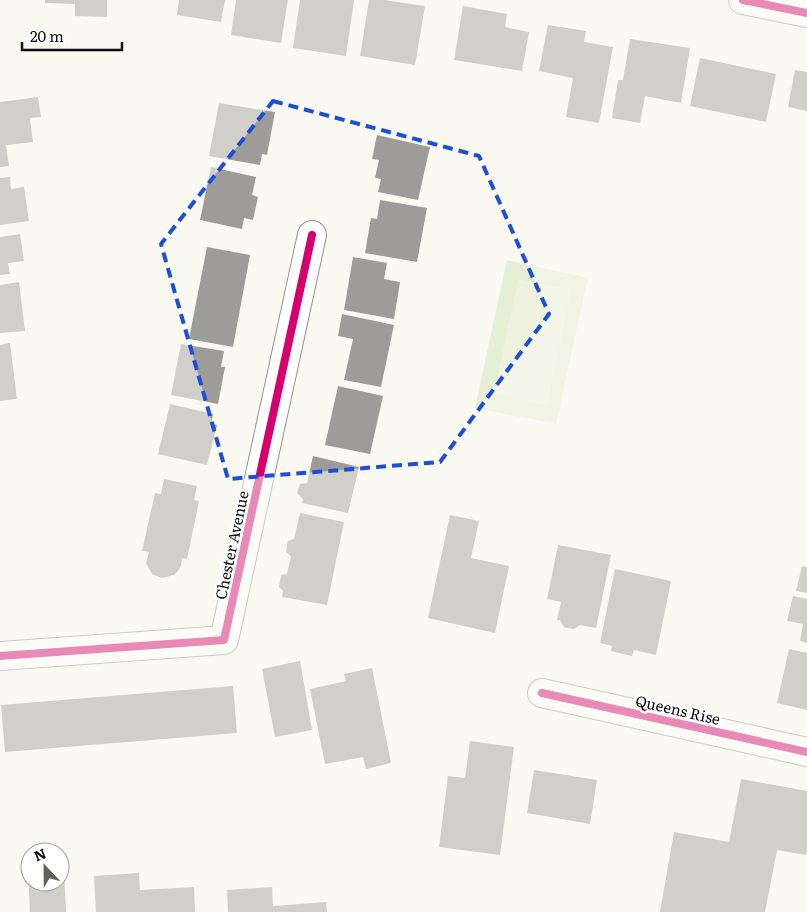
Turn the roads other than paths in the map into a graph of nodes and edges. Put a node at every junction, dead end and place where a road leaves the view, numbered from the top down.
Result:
1 (743, 0) edge
2 (807, 14) edge
3 (312, 235) dead end
4 (0, 656) edge
5 (542, 693) dead end
6 (807, 752) edge

1 - 2 street
3 - 4 street, Chester Avenue
5 - 6 street, Queens Rise

